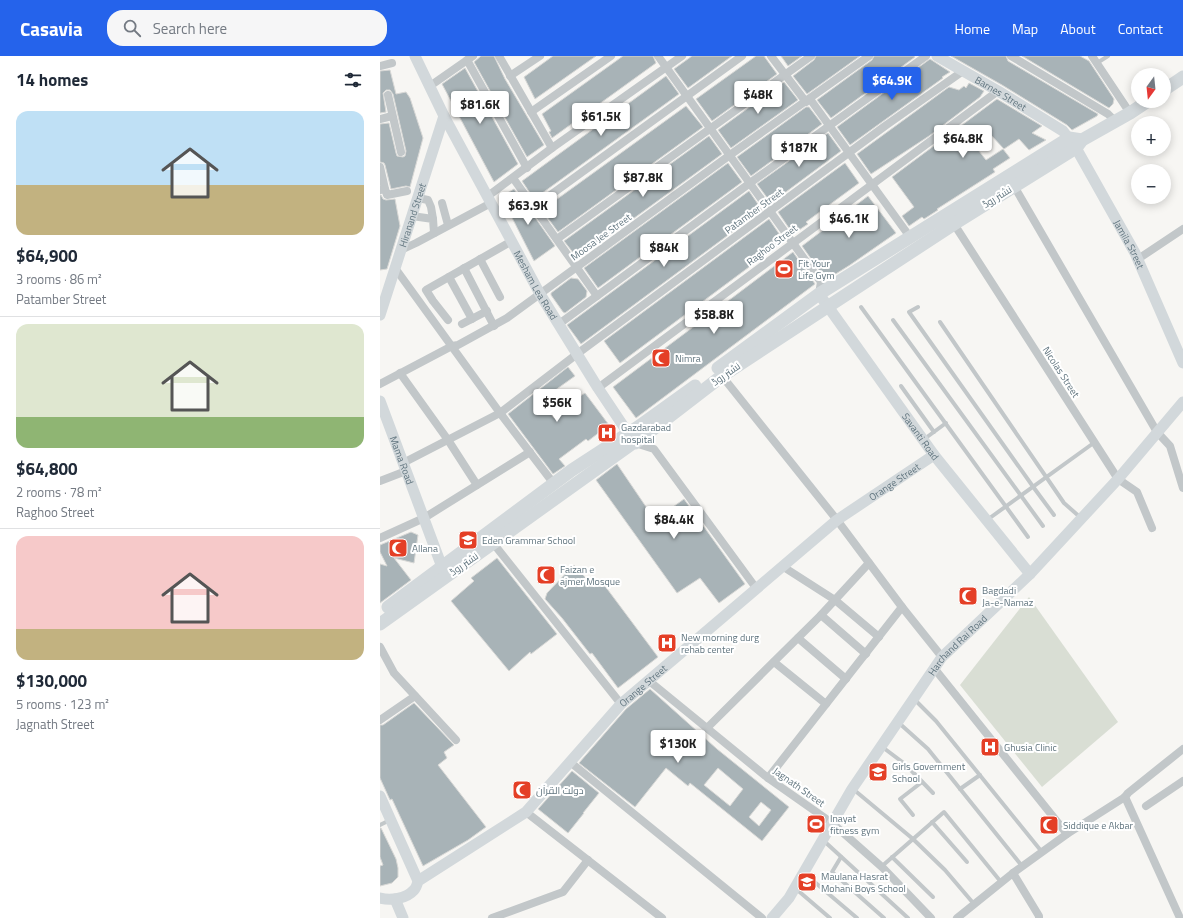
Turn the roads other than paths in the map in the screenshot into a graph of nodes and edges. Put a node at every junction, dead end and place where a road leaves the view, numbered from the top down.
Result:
1 (415, 56) edge
2 (499, 56) edge
3 (540, 56) edge
4 (611, 56) edge
5 (658, 56) edge
6 (682, 56) edge
7 (742, 56) edge
8 (771, 56) edge
9 (811, 56) edge
10 (869, 56) edge
11 (926, 56) edge
12 (938, 56) edge
13 (1011, 56) edge
14 (1084, 56) edge
15 (1092, 56) edge
16 (1108, 56) edge
17 (470, 58) edge
18 (392, 63) dead end
19 (1097, 64) junction
20 (380, 66) edge
21 (666, 67) junction
22 (963, 71) junction
23 (785, 74) junction
24 (510, 76) junction
25 (1183, 77) edge
26 (1171, 85) edge
27 (430, 86) junction
28 (998, 91) junction
29 (388, 95) dead end
30 (687, 96) junction
31 (808, 100) junction
32 (1138, 108) edge
33 (531, 112) junction
34 (1130, 113) junction
35 (392, 116) junction
36 (444, 116) junction
37 (380, 119) edge
38 (1115, 122) junction
39 (829, 126) junction
40 (710, 128) junction
41 (1072, 139) junction
42 (552, 148) junction
43 (401, 152) dead end
44 (849, 153) junction
45 (730, 155) junction
46 (380, 167) edge
47 (527, 168) junction
48 (514, 178) junction
49 (750, 183) junction
50 (872, 184) junction
51 (1014, 186) junction
52 (383, 189) edge
53 (407, 191) dead end
54 (418, 198) junction
55 (489, 200) junction
56 (442, 203) dead end
57 (534, 207) junction
58 (770, 211) junction
59 (412, 216) junction
60 (433, 219) junction
61 (954, 224) junction
62 (448, 225) junction
63 (1183, 229) edge
64 (434, 233) junction
65 (910, 237) junction
66 (557, 239) junction
67 (512, 241) junction
68 (793, 242) junction
69 (401, 250) junction
70 (480, 259) junction
71 (1138, 259) junction
72 (395, 268) junction
73 (464, 268) junction
74 (577, 268) junction
75 (450, 277) junction
76 (383, 291) edge
77 (540, 294) junction
78 (819, 294) junction
79 (596, 296) junction
80 (500, 297) dead end
81 (827, 306) junction
82 (918, 306) dead end
83 (861, 307) dead end
84 (487, 311) junction
85 (380, 315) edge
86 (472, 319) junction
87 (448, 320) dead end
88 (893, 320) dead end
89 (940, 322) dead end
90 (462, 324) dead end
91 (559, 324) junction
92 (494, 326) junction
93 (452, 346) junction
94 (577, 354) junction
95 (1183, 363) edge
96 (400, 374) junction
97 (722, 376) junction
98 (380, 384) edge
99 (901, 386) dead end
100 (598, 388) junction
101 (380, 401) edge
102 (1183, 402) edge
103 (500, 413) junction
104 (946, 423) junction
105 (934, 432) junction
106 (1157, 432) junction
107 (631, 438) junction
108 (448, 440) junction
109 (923, 440) junction
110 (1095, 442) junction
111 (530, 452) junction
112 (934, 455) junction
113 (405, 467) junction
114 (1047, 478) junction
115 (1118, 479) junction
116 (380, 480) edge
117 (554, 484) junction
118 (477, 485) junction
119 (1034, 488) junction
120 (1183, 488) edge
121 (1021, 496) junction
122 (1006, 507) junction
123 (1054, 515) dead end
124 (424, 518) junction
125 (1082, 518) junction
126 (837, 520) junction
127 (987, 521) junction
128 (1043, 526) dead end
129 (1152, 528) dead end
130 (1028, 536) dead end
131 (380, 538) edge
132 (493, 543) junction
133 (869, 563) junction
134 (782, 566) junction
135 (442, 567) junction
136 (1030, 574) junction
137 (756, 588) junction
138 (835, 600) junction
139 (902, 607) junction
140 (380, 614) edge
141 (821, 615) junction
142 (380, 624) edge
143 (879, 637) junction
144 (798, 638) junction
145 (380, 647) edge
146 (866, 654) junction
147 (942, 657) junction
148 (774, 662) junction
149 (934, 668) junction
150 (846, 679) junction
151 (648, 680) junction
152 (415, 696) junction
153 (913, 699) junction
154 (621, 704) junction
155 (826, 704) junction
156 (380, 720) edge
157 (898, 722) junction
158 (707, 728) junction
159 (456, 740) dead end
160 (881, 746) junction
161 (1183, 749) edge
162 (570, 762) junction
163 (980, 775) junction
164 (768, 778) junction
165 (1183, 781) edge
166 (922, 782) junction
167 (852, 789) junction
168 (960, 789) junction
169 (933, 792) dead end
170 (380, 796) edge
171 (1125, 797) junction
172 (1146, 806) dead end
173 (526, 812) junction
174 (913, 815) dead end
175 (390, 820) junction
176 (932, 822) junction
177 (832, 823) junction
178 (380, 825) edge
179 (1067, 834) junction
180 (913, 839) junction
181 (822, 840) junction
182 (1042, 852) junction
183 (841, 857) junction
184 (892, 857) junction
185 (588, 860) junction
186 (967, 862) dead end
187 (881, 867) junction
188 (1022, 867) junction
189 (803, 873) junction
190 (1013, 873) junction
191 (418, 881) junction
192 (1002, 882) junction
193 (795, 888) junction
194 (380, 898) edge
195 (933, 898) dead end
196 (395, 899) junction
197 (974, 904) junction
198 (403, 918) edge
199 (492, 918) edge
200 (662, 918) edge
201 (762, 918) edge
202 (772, 918) edge
203 (830, 918) edge
204 (857, 918) edge
205 (884, 918) edge
206 (908, 918) edge
207 (931, 918) edge
208 (957, 918) edge
209 (1039, 918) edge
210 (1180, 918) edge

1 - 27 street, Mesham Lea Road
2 - 24 street
3 - 24 street
4 - 33 street
5 - 21 street
6 - 21 street
7 - 30 street
8 - 23 street
9 - 23 street
10 - 31 street, Moosa Jee Street
11 - 39 street
12 - 22 street, Barnes Street
13 - 38 street
14 - 19 street
15 - 19 street
16 - 19 lane
17 - 27 street
17 - 47 street
18 - 20 street
19 - 34 street
21 - 30 street
21 - 42 street
22 - 28 street, Barnes Street
22 - 44 street, Patamber Street
23 - 31 street
23 - 40 street
24 - 33 street
25 - 26 main road
27 - 36 street, Mesham Lea Road
28 - 41 street, Barnes Street
28 - 50 street, Raghoo Street
29 - 35 street
30 - 40 street
30 - 57 street
31 - 39 street
31 - 45 street, Moosa Jee Street
32 - 34 main road, نشتر روڈ
33 - 42 street
34 - 38 main road, نشتر روڈ
35 - 37 street
35 - 43 street
36 - 54 street, Hiranand Street
36 - 55 street, Mesham Lea Road
38 - 41 main road, نشتر روڈ
39 - 44 street
39 - 49 street
40 - 45 street
40 - 66 street
41 - 51 main road, نشتر روڈ
41 - 65 main road, نشتر روڈ
41 - 71 street, Jamila Street
42 - 47 street
44 - 50 street
44 - 58 street, Patamber Street
45 - 49 street
45 - 74 street, Moosa Jee Street
46 - 52 street
47 - 48 street
48 - 55 street
48 - 57 street
49 - 58 street
49 - 79 street
50 - 65 street
50 - 68 street, Raghoo Street
51 - 61 main road, نشتر روڈ
51 - 106 street
52 - 53 street
54 - 59 street, Hiranand Street
54 - 60 street
55 - 62 street
55 - 67 street, Mesham Lea Road
56 - 62 street
57 - 66 street
58 - 68 street
58 - 94 street, Patamber Street
59 - 60 street
59 - 69 street, Hiranand Street
60 - 64 street
61 - 81 main road, نشتر روڈ
61 - 110 street, Nicolas Street
62 - 64 street
63 - 71 street
64 - 69 street
65 - 78 main road, نشتر روڈ
66 - 74 street
67 - 70 street
67 - 77 street, Mesham Lea Road
68 - 78 street
68 - 100 street, Raghoo Street
69 - 72 street, Hiranand Street
70 - 73 street
70 - 80 street
71 - 95 street, Jamila Street
72 - 76 street, Hiranand Street
72 - 93 street
73 - 75 street
73 - 84 street
74 - 77 street, Moosa Jee Street
74 - 79 street
75 - 86 street
75 - 87 street
76 - 85 street, Hiranand Street
77 - 91 street, Mesham Lea Road
77 - 92 street, Moosa Jee Street
78 - 81 street, Savanti Road
78 - 107 main road, نشتر روڈ
79 - 91 street
81 - 97 main road, نشتر روڈ
81 - 109 street, Savanti Road
82 - 119 lane
83 - 104 lane
84 - 86 street
84 - 92 street
86 - 90 street
88 - 121 lane
89 - 114 lane
91 - 94 street, Mesham Lea Road
92 - 93 street, Moosa Jee Street
93 - 96 street, Moosa Jee Street
93 - 103 street
94 - 100 street, Mesham Lea Road
94 - 103 street, Patamber Street
96 - 98 street, Moosa Jee Street
96 - 108 street
97 - 107 main road, نشتر روڈ
97 - 126 street
99 - 105 lane
100 - 107 street, Mesham Lea Road
101 - 113 street, Mama Road
102 - 106 street, Harchand Rai Road
103 - 108 street, Patamber Street
103 - 111 street
104 - 105 lane
104 - 122 lane
105 - 109 lane
106 - 115 street, Harchand Rai Road
106 - 120 street
107 - 117 main road, نشتر روڈ
107 - 132 main road, نشتر روڈ
107 - 137 street
108 - 113 street, Patamber Street
108 - 118 street
109 - 112 street, Savanti Road
110 - 114 lane
110 - 115 street, Nicolas Street
111 - 117 street
111 - 118 street
112 - 126 street, Orange Street
112 - 127 street, Savanti Road
113 - 116 street, Patamber Street
113 - 124 street, Mama Road
114 - 119 lane
114 - 125 lane
115 - 125 street, Harchand Rai Road
115 - 129 street, Nicolas Street
117 - 135 main road, نشتر روڈ
118 - 124 street
119 - 121 lane
119 - 123 lane
121 - 122 lane
121 - 128 lane
122 - 127 lane
122 - 130 lane
124 - 131 street
124 - 135 street, Mama Road
125 - 136 street, Harchand Rai Road
126 - 133 street
126 - 134 street, Orange Street
127 - 136 street, Savanti Road
132 - 142 main road, نشتر روڈ
132 - 154 street
133 - 138 street
133 - 139 street
134 - 137 street, Orange Street
134 - 138 street
135 - 140 main road, نشتر روڈ
136 - 147 street, Harchand Rai Road
137 - 151 street, Orange Street
138 - 141 street
138 - 143 street
139 - 143 street
139 - 147 street
141 - 144 street
141 - 146 street
143 - 146 street
144 - 148 street
144 - 150 street
145 - 152 street
146 - 150 street
147 - 149 street, Harchand Rai Road
148 - 155 street
148 - 158 street
149 - 153 street, Harchand Rai Road
149 - 179 street
150 - 155 street
151 - 154 street, Orange Street
151 - 158 street, Jagnath Street
152 - 156 street
152 - 159 street
153 - 157 street, Harchand Rai Road
153 - 163 lane
154 - 162 street, Orange Street
155 - 164 street
157 - 160 street, Harchand Rai Road
157 - 168 lane
158 - 164 street, Jagnath Street
160 - 166 lane
160 - 167 street, Harchand Rai Road
161 - 171 street
162 - 173 street, Orange Street
162 - 201 street
163 - 168 lane
163 - 182 lane
164 - 177 street, Jagnath Street
165 - 172 street
166 - 169 lane
166 - 174 lane
167 - 177 street, Harchand Rai Road
167 - 180 lane
168 - 188 lane
170 - 175 street
171 - 179 street
171 - 210 street
173 - 185 street
173 - 191 street, Orange Street
175 - 178 lane
175 - 191 street
176 - 180 lane
176 - 186 lane
176 - 192 lane
177 - 181 street, Harchand Rai Road
177 - 187 street, Jagnath Street
179 - 182 street
180 - 184 lane
180 - 197 lane
181 - 183 lane
181 - 189 street, Harchand Rai Road
182 - 188 street
183 - 205 lane
183 - 206 lane
184 - 187 lane
184 - 195 lane
185 - 199 street
185 - 200 street
187 - 207 street, Jagnath Street
188 - 190 street
189 - 193 street, Harchand Rai Road
189 - 204 lane
190 - 192 street
190 - 209 street
191 - 196 street, Orange Street
192 - 197 street
193 - 202 street, Harchand Rai Road
193 - 203 lane
194 - 196 street, Orange Street
196 - 198 street
197 - 208 street

